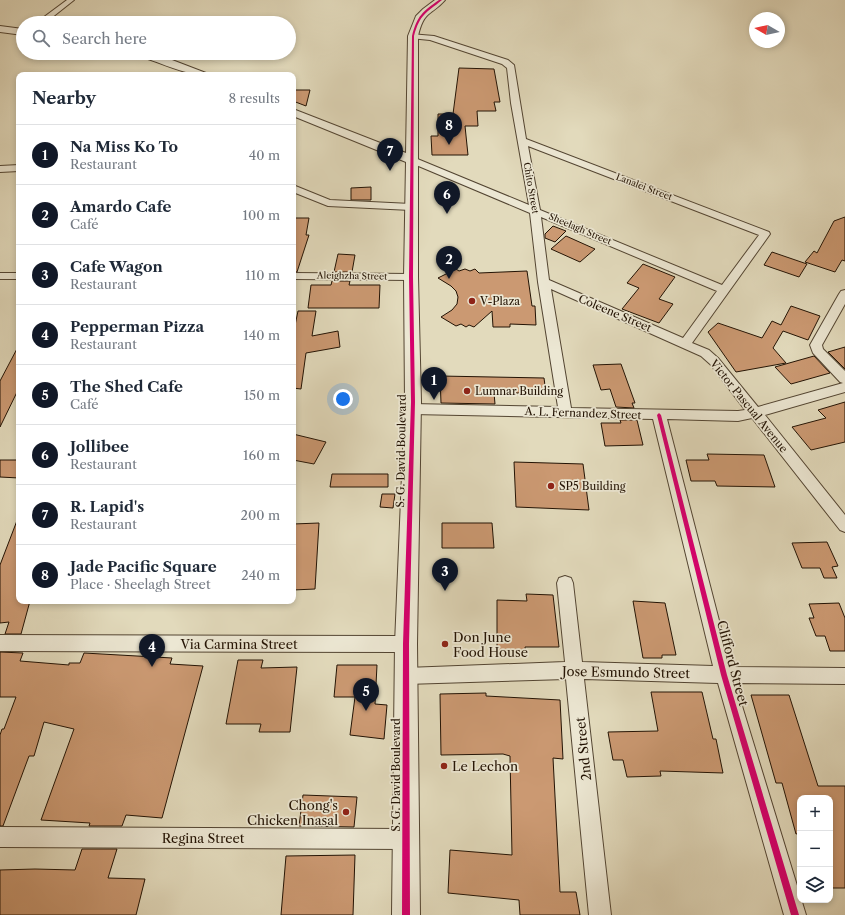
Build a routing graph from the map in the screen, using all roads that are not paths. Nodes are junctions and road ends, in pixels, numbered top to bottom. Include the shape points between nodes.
1 (71, 0) edge
2 (442, 0) edge
3 (49, 16) edge
4 (0, 29) edge
5 (16, 31) edge
6 (413, 36) junction
7 (163, 60) edge
8 (194, 72) edge
9 (296, 115) edge
10 (522, 141) junction
11 (412, 160) junction
12 (16, 168) edge
13 (0, 169) edge
14 (296, 189) edge
15 (412, 207) junction
16 (535, 211) junction
17 (16, 273) edge
18 (0, 276) edge
19 (296, 276) edge
20 (411, 277) junction
21 (544, 282) junction
22 (724, 290) junction
23 (845, 294) edge
24 (686, 344) junction
25 (845, 379) edge
26 (845, 387) edge
27 (412, 409) junction
28 (565, 412) junction
29 (756, 413) junction
30 (659, 415) junction
31 (845, 526) edge
32 (565, 583) dead end
33 (0, 643) edge
34 (406, 644) junction
35 (574, 670) junction
36 (724, 675) junction
37 (406, 676) junction
38 (845, 676) edge
39 (0, 837) edge
40 (406, 839) junction
41 (406, 915) edge
42 (600, 915) edge
43 (795, 915) edge

1 - 3 street
2 - 6 street, S. G. David Boulevard via 420,17 415,24
4 - 5 street
6 - 10 street, Chito Street via 431,38 505,62 511,67
6 - 11 street, S. G. David Boulevard
7 - 8 street
9 - 11 street
10 - 16 street, Chito Street
10 - 22 street, Lanalei Street via 766,234
11 - 15 street, S. G. David Boulevard
11 - 16 street, Sheelagh Street
12 - 13 street
14 - 15 street via 328,203
15 - 20 street, S. G. David Boulevard
16 - 21 street, Chito Street
16 - 22 street, Sheelagh Street
17 - 18 street
19 - 20 street, Aleighzha Street
20 - 27 street, S. G. David Boulevard
21 - 24 street, Coleene Street
21 - 28 street, Chito Street
22 - 24 street
23 - 25 street via 816,345 817,350
24 - 29 street, Victor Pascual Avenue via 705,353 714,361
26 - 29 street, A. L. Fernandez Street
27 - 28 street, A. L. Fernandez Street
27 - 34 street, S. G. David Boulevard
28 - 30 street, A. L. Fernandez Street
29 - 30 street, A. L. Fernandez Street via 738,416
29 - 31 street, Victor Pascual Avenue
30 - 36 street, Clifford Street
32 - 35 street, 2nd Street
33 - 34 street, Via Carmina Street
34 - 37 street, S. G. David Boulevard
35 - 36 street, Jose Esmundo Street
35 - 37 street, Jose Esmundo Street
35 - 42 street, 2nd Street
36 - 38 street, Jose Esmundo Street
36 - 43 street, Clifford Street
37 - 40 street, S. G. David Boulevard
39 - 40 street, Regina Street
40 - 41 street, S. G. David Boulevard

